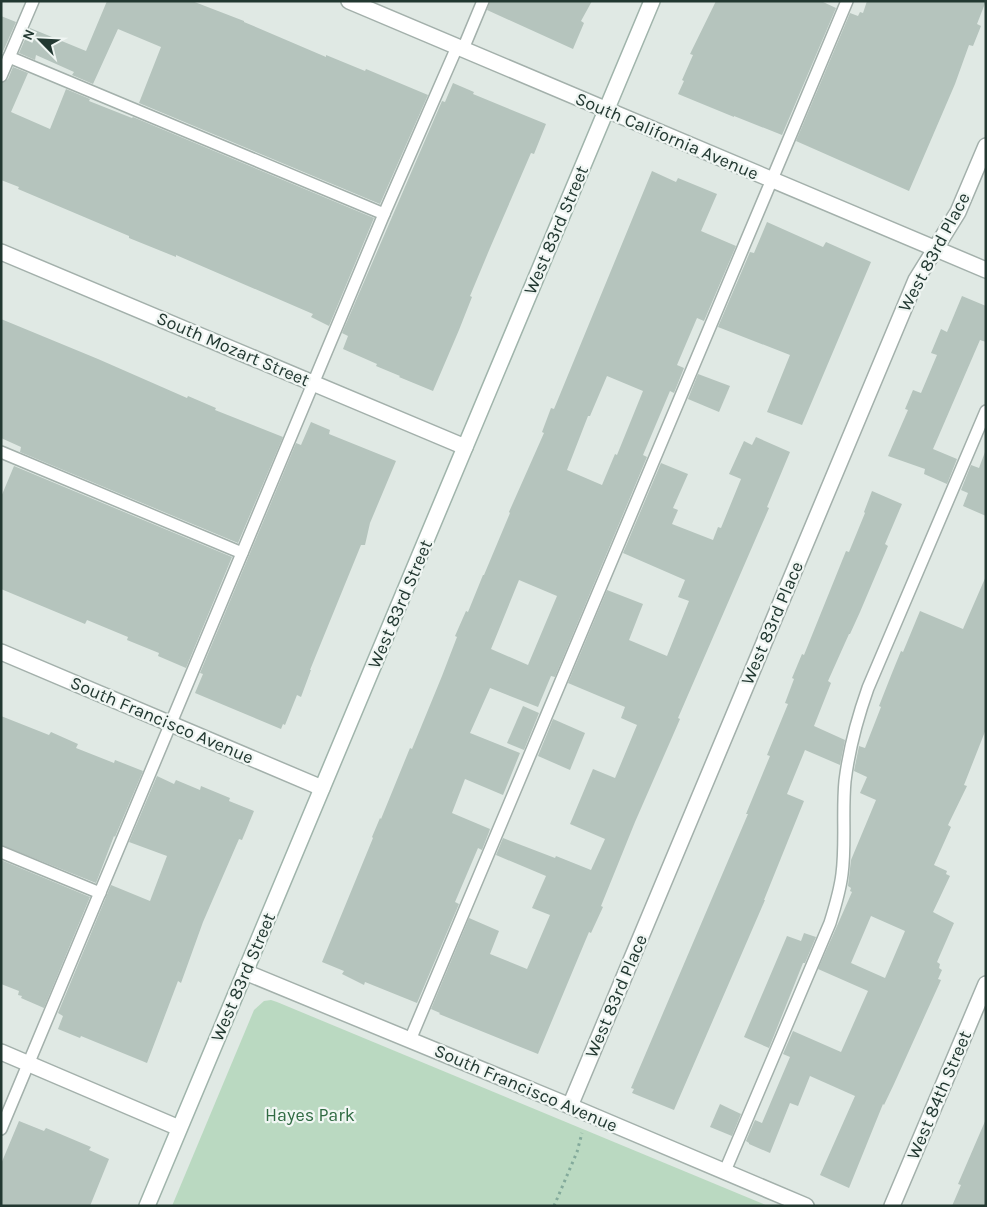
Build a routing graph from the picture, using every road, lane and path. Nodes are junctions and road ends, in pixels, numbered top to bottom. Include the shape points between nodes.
1 (33, 1) edge
2 (349, 1) edge
3 (483, 1) edge
4 (652, 1) edge
5 (847, 1) edge
6 (460, 48) junction
7 (9, 57) junction
8 (1, 76) edge
9 (607, 110) junction
10 (986, 146) edge
11 (771, 180) junction
12 (384, 214) junction
13 (935, 249) junction
14 (1, 252) edge
15 (986, 270) edge
16 (314, 383) junction
17 (986, 411) edge
18 (465, 447) junction
19 (1, 452) edge
20 (242, 553) junction
21 (1, 652) edge
22 (170, 724) junction
23 (322, 788) junction
24 (1, 852) edge
25 (100, 893) junction
26 (245, 972) junction
27 (986, 984) edge
28 (410, 1040) junction
29 (1, 1052) edge
30 (28, 1064) junction
31 (570, 1106) junction
32 (180, 1128) junction
33 (1, 1129) edge
34 (582, 1133) dead end
35 (725, 1171) junction
36 (147, 1206) edge
37 (554, 1206) edge
38 (806, 1206) edge
39 (892, 1206) edge

1 - 7 lane
2 - 6 street, South California Avenue
3 - 6 lane
4 - 9 street, West 83rd Street
5 - 11 lane
6 - 9 street, South California Avenue
6 - 12 lane
7 - 8 lane
7 - 12 lane
9 - 11 street, South California Avenue
9 - 18 street, West 83rd Street
10 - 13 street, West 83rd Place via 958,212
11 - 13 street, South California Avenue
11 - 28 lane
12 - 16 lane
13 - 15 street, South California Avenue
13 - 31 street, West 83rd Place via 916,280
14 - 16 street, South Mozart Street
16 - 18 street, South Mozart Street
16 - 20 lane
17 - 35 lane via 855,722 845,784 838,898
18 - 23 street, West 83rd Street
19 - 20 lane
20 - 22 lane
21 - 22 street, South Francisco Avenue
22 - 23 street, South Francisco Avenue
22 - 25 lane
23 - 26 street, West 83rd Street
24 - 25 lane
25 - 30 lane
26 - 28 street, South Francisco Avenue
26 - 32 street, West 83rd Street
27 - 39 street, West 84th Street
28 - 31 street, South Francisco Avenue
29 - 30 street
30 - 32 street
30 - 33 lane
31 - 35 street, South Francisco Avenue
32 - 36 street, West 83rd Street
34 - 37 path
35 - 38 street, South Francisco Avenue

